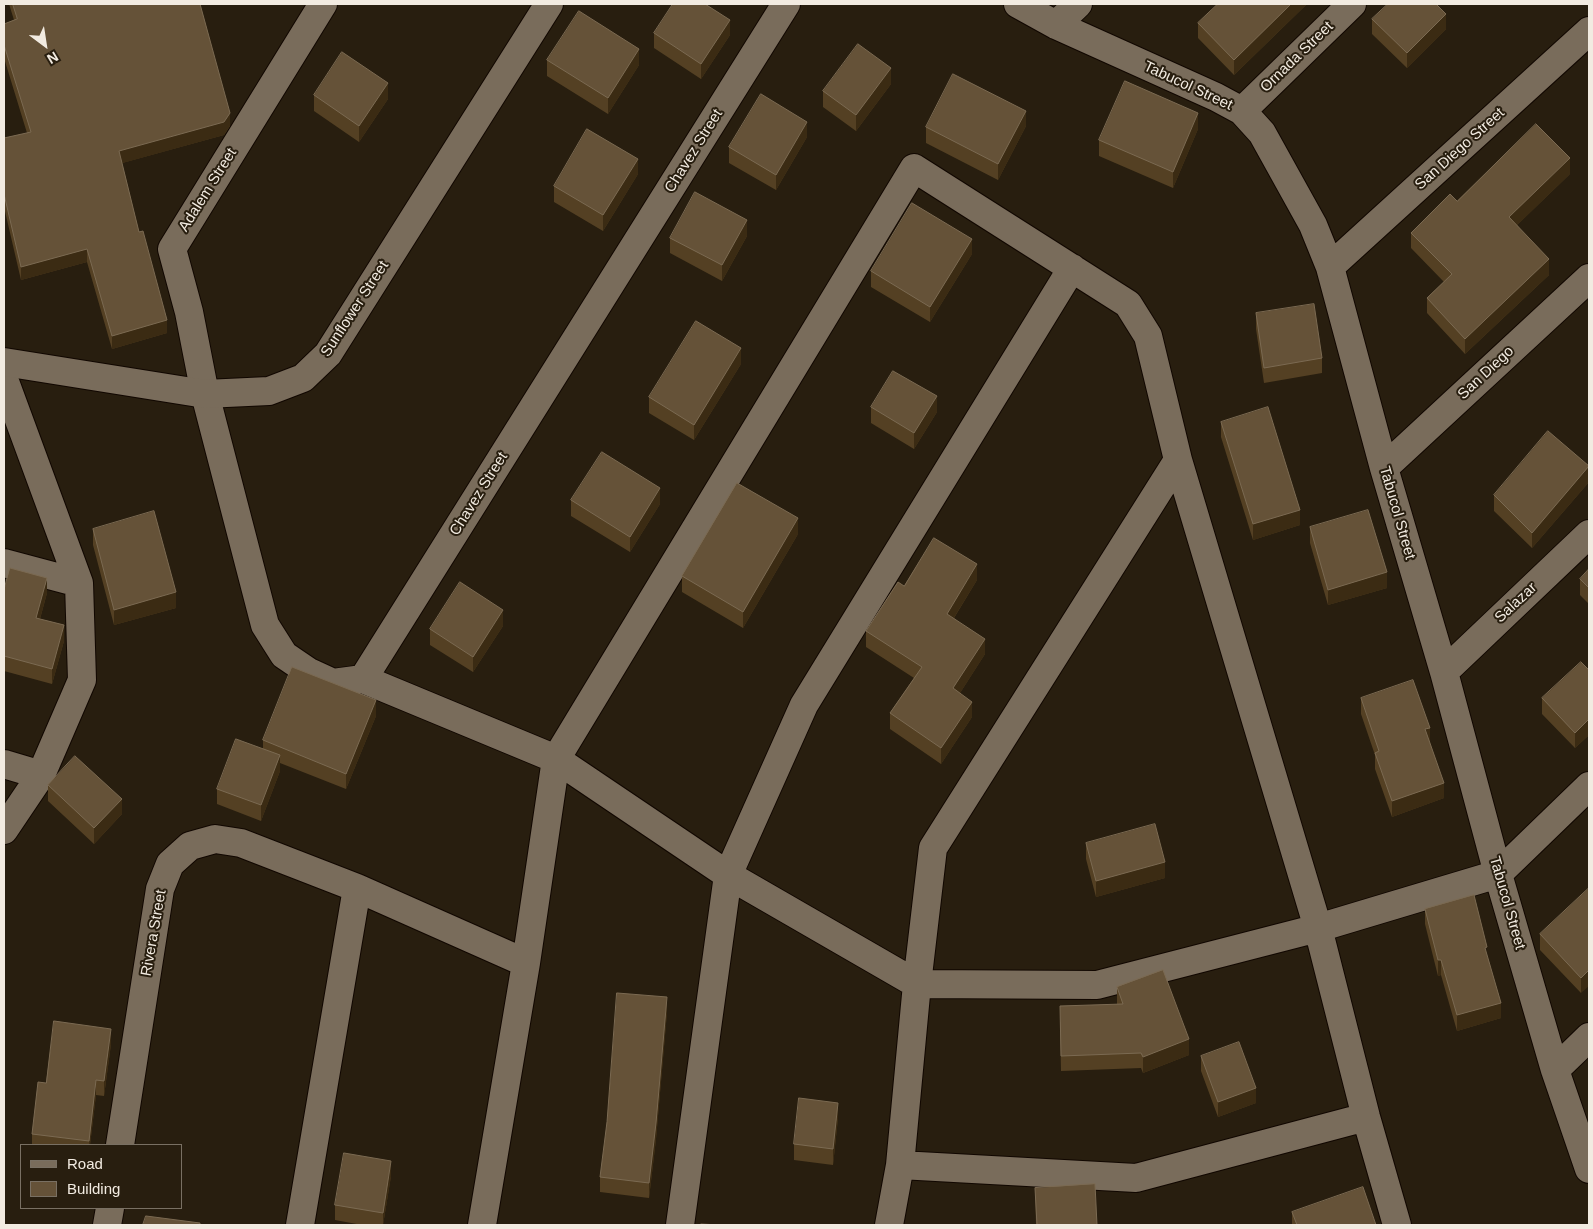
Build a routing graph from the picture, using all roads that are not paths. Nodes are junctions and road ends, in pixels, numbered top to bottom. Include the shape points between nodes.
1 (323, 4) edge
2 (549, 4) edge
3 (786, 4) edge
4 (1018, 4) edge
5 (1078, 4) edge
6 (1352, 4) edge
7 (1056, 25) junction
8 (1589, 31) edge
9 (1242, 111) junction
10 (1330, 267) junction
11 (1072, 268) junction
12 (1589, 278) edge
13 (4, 362) edge
14 (4, 379) edge
15 (205, 394) junction
16 (1178, 460) junction
17 (1384, 468) junction
18 (1589, 534) edge
19 (4, 563) edge
20 (79, 583) junction
21 (1444, 672) junction
22 (363, 679) junction
23 (556, 760) junction
24 (4, 764) edge
25 (41, 774) junction
26 (1589, 786) edge
27 (4, 830) edge
28 (728, 874) junction
29 (1498, 874) junction
30 (357, 888) junction
31 (1318, 928) junction
32 (526, 963) junction
33 (917, 984) junction
34 (1589, 1037) edge
35 (1555, 1070) junction
36 (1366, 1118) junction
37 (120, 1144) edge
38 (900, 1165) junction
39 (1589, 1169) edge
40 (110, 1209) edge
41 (107, 1225) edge
42 (300, 1225) edge
43 (482, 1225) edge
44 (680, 1225) edge
45 (889, 1225) edge
46 (1397, 1225) edge

1 - 15 street, Adalem Street via 172,249 189,312
2 - 15 street, Sunflower Street via 328,354 303,378 269,391
3 - 22 street, Chavez Street
4 - 7 street, Tabucol Street
5 - 7 street
6 - 9 street, Ornada Street
7 - 9 street, Tabucol Street
8 - 10 street, San Diego Street
9 - 10 street, Tabucol Street via 1262,133 1313,225
10 - 17 street, Tabucol Street
11 - 16 street via 1128,304 1148,336
11 - 23 street via 914,168
11 - 28 street via 804,705
12 - 17 street, San Diego
13 - 15 street, Sunflower Street
14 - 20 street
15 - 22 street via 265,625 284,655 309,672 333,683
16 - 31 street
16 - 33 street via 933,848
17 - 21 street, Tabucol Street
18 - 21 street, Salazar
19 - 20 street
20 - 25 street via 82,680
21 - 29 street, Tabucol Street
22 - 23 street
23 - 28 street
23 - 32 street
24 - 25 street
25 - 27 street
26 - 29 street
28 - 33 street
28 - 44 street
29 - 31 street
29 - 35 street, Tabucol Street
30 - 32 street, Rivera Street
30 - 37 street, Rivera Street via 242,843 215,839 190,846 170,864 160,889
30 - 42 street
31 - 33 street via 1097,985
31 - 36 street
32 - 43 street
33 - 38 street
34 - 35 street
35 - 39 street, Tabucol Street
36 - 38 street via 1136,1178
36 - 46 street
38 - 45 street
40 - 41 street

